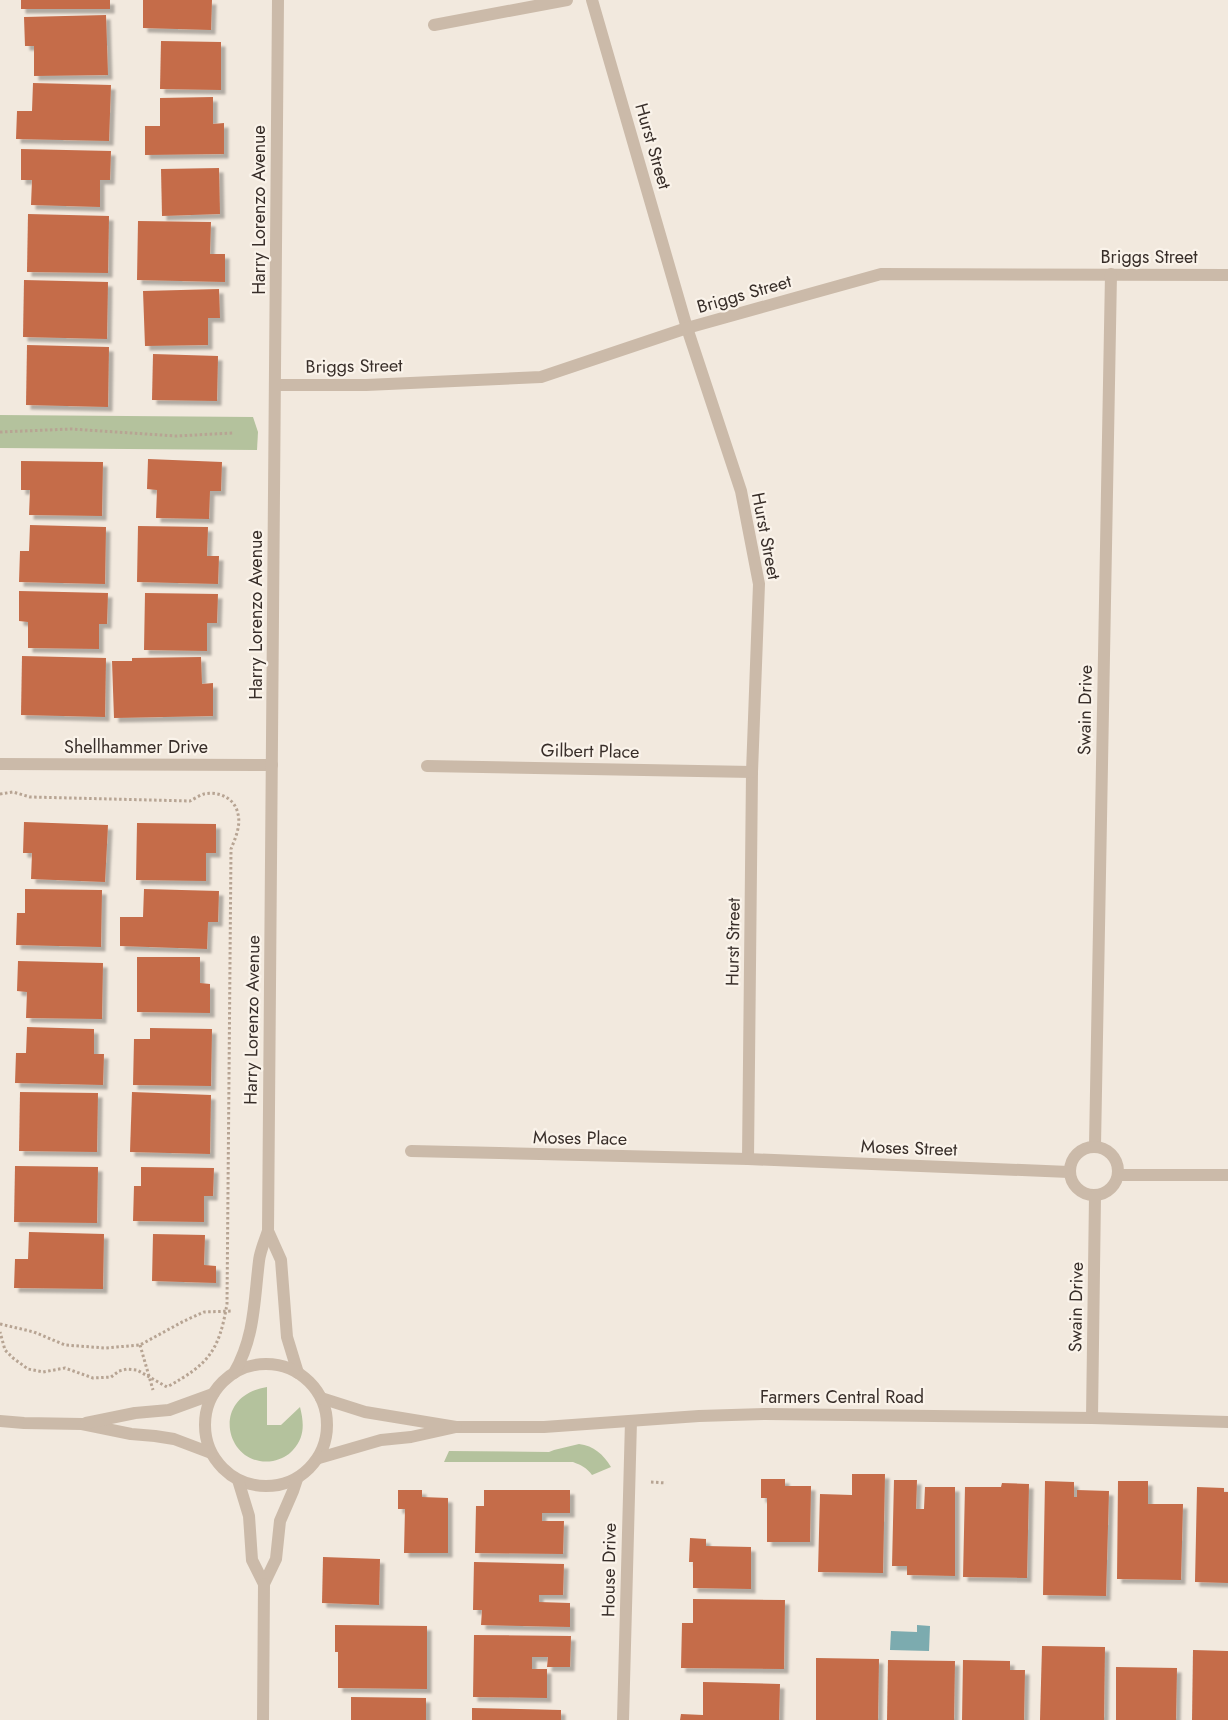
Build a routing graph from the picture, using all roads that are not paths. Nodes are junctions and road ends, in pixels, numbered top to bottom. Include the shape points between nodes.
1 (278, 0) edge
2 (567, 0) edge
3 (592, 0) edge
4 (434, 25) dead end
5 (1111, 274) junction
6 (1228, 275) edge
7 (687, 328) junction
8 (275, 385) junction
9 (0, 764) edge
10 (272, 765) junction
11 (427, 766) dead end
12 (752, 772) junction
13 (1095, 1146) junction
14 (411, 1151) dead end
15 (748, 1159) junction
16 (1069, 1172) junction
17 (1119, 1175) junction
18 (1228, 1176) edge
19 (1095, 1196) junction
20 (268, 1231) junction
21 (234, 1373) junction
22 (298, 1373) junction
23 (213, 1394) junction
24 (321, 1398) junction
25 (1092, 1418) junction
26 (0, 1421) edge
27 (631, 1421) junction
28 (1228, 1422) edge
29 (82, 1424) junction
30 (456, 1427) junction
31 (211, 1453) junction
32 (319, 1458) junction
33 (297, 1479) junction
34 (238, 1480) junction
35 (264, 1584) junction
36 (263, 1720) edge
37 (624, 1720) edge

1 - 8 street, Harry Lorenzo Avenue
2 - 4 street
3 - 7 street, Hurst Street
5 - 6 street, Briggs Street
5 - 7 street, Briggs Street via 881,274
5 - 13 street, Swain Drive
7 - 8 street, Briggs Street via 541,378
7 - 12 street, Hurst Street via 741,491 759,584
8 - 10 street, Harry Lorenzo Avenue
9 - 10 street, Shellhammer Drive
10 - 20 street, Harry Lorenzo Avenue
11 - 12 street, Gilbert Place
12 - 15 street, Hurst Street
13 - 16 street via 1080,1151
13 - 17 street via 1116,1158
14 - 15 street, Moses Place
15 - 16 street, Moses Street
16 - 19 street via 1081,1192
17 - 18 street
17 - 19 street via 1111,1189
19 - 25 street, Swain Drive
20 - 21 street, Harry Lorenzo Avenue via 259,1259 251,1329 243,1357
20 - 22 street, Harry Lorenzo Avenue via 281,1260 286,1337
21 - 22 street via 264,1364 282,1366
21 - 23 street
22 - 24 street
23 - 29 street via 169,1410
23 - 31 street via 204,1424
24 - 30 street, Farmers Central Road via 364,1412
24 - 32 street via 327,1417 327,1436
25 - 27 street, Farmers Central Road via 766,1414
25 - 28 street, Farmers Central Road
26 - 29 street
27 - 30 street, Farmers Central Road via 544,1427
27 - 37 street, House Drive
29 - 31 street via 174,1439
30 - 32 street, Farmers Central Road via 381,1440
31 - 34 street
32 - 33 street
33 - 34 street via 263,1487
33 - 35 street via 280,1521 276,1559
34 - 35 street via 249,1516 252,1560
35 - 36 street

